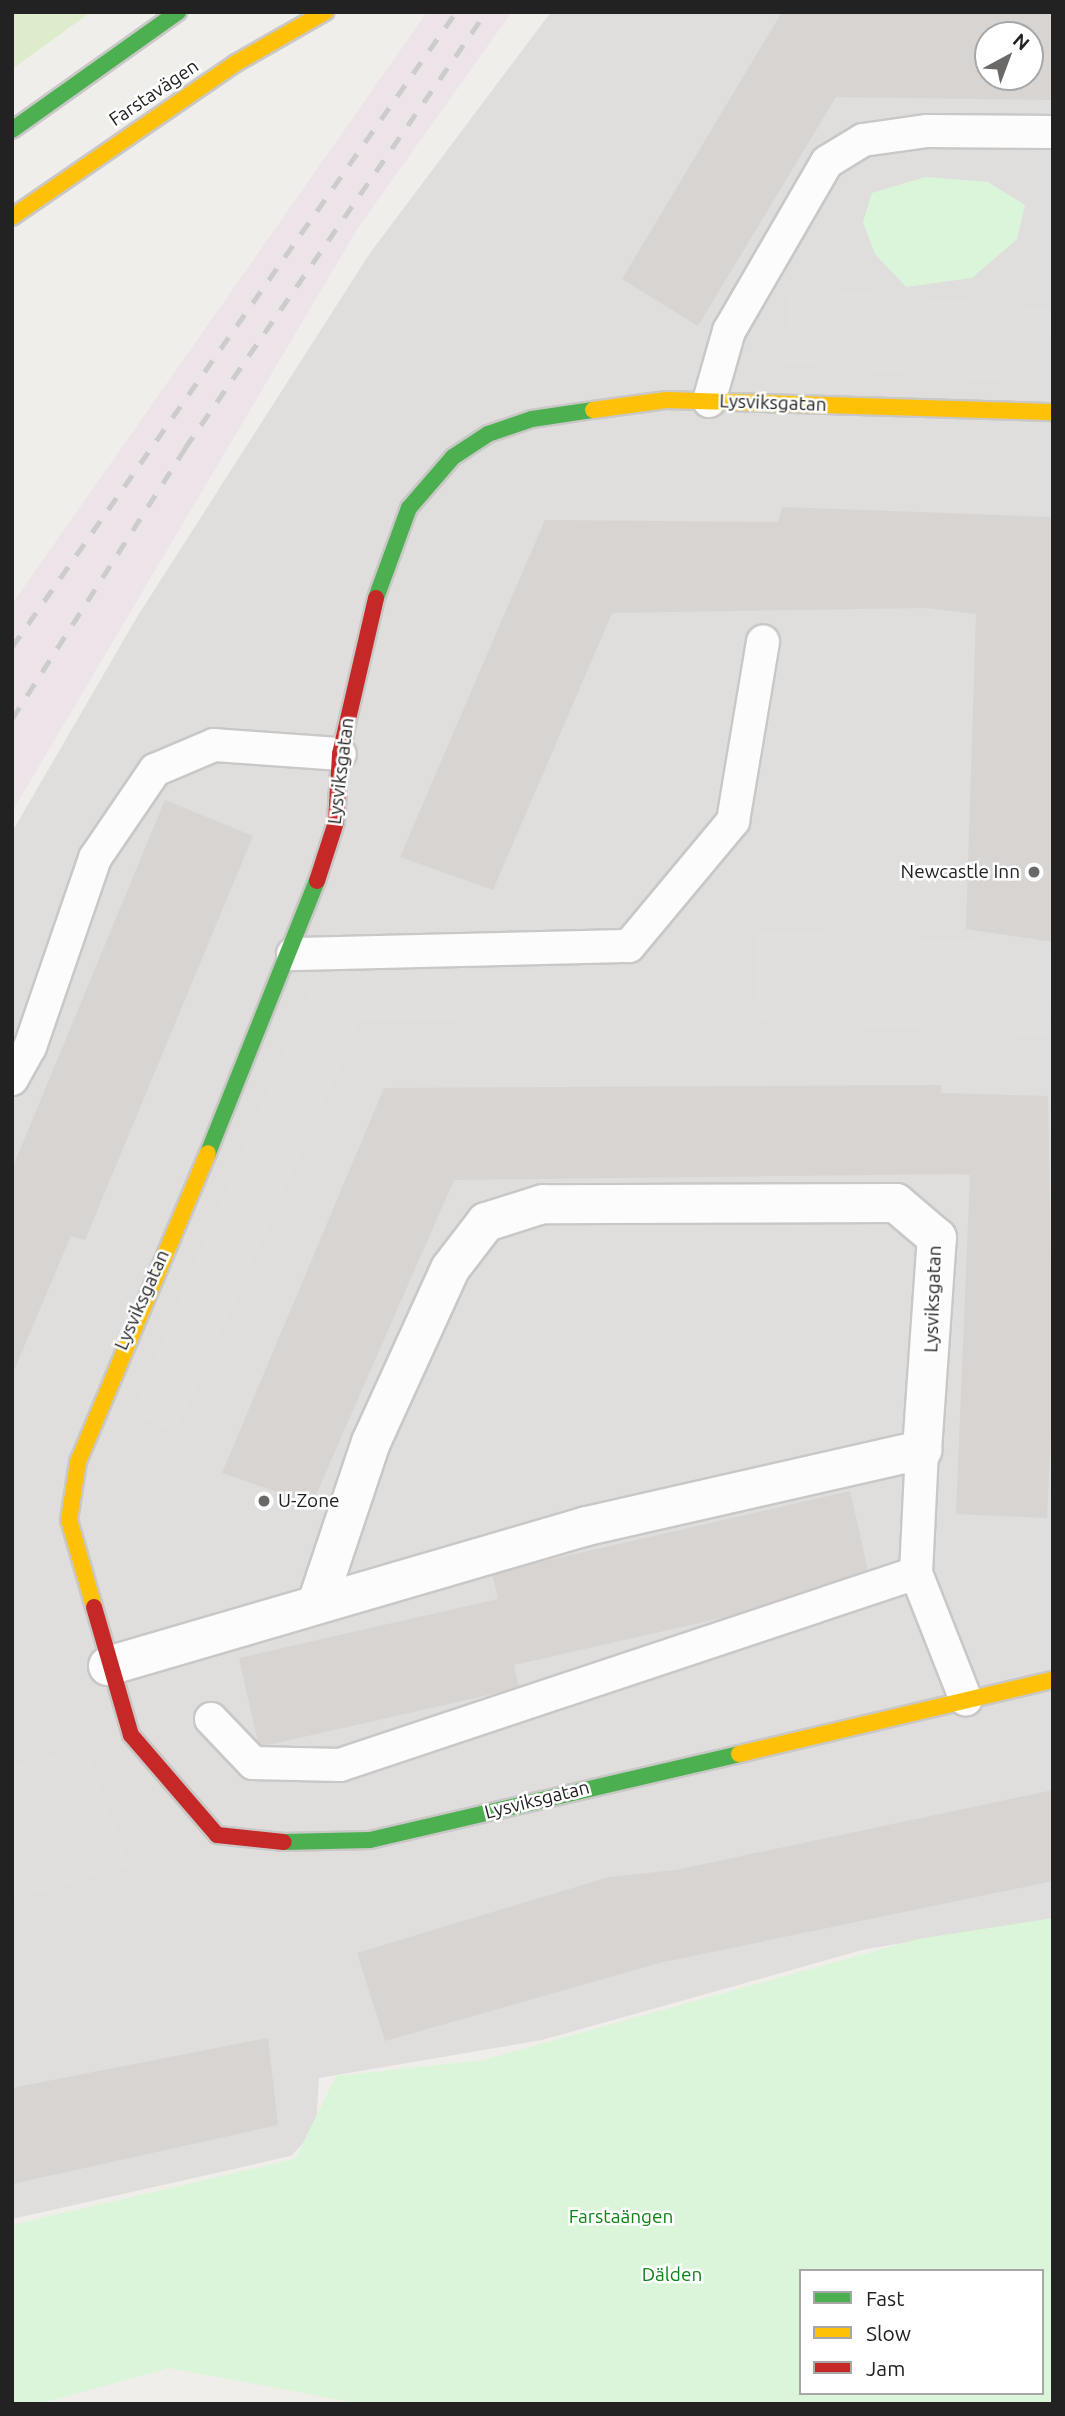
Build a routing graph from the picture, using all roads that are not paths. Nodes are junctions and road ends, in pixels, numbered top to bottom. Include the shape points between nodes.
1 (178, 12) edge
2 (326, 12) edge
3 (12, 131) edge
4 (1053, 132) edge
5 (12, 217) edge
6 (709, 401) junction
7 (1053, 412) edge
8 (763, 641) dead end
9 (340, 754) junction
10 (293, 954) junction
11 (12, 1079) edge
12 (922, 1450) junction
13 (916, 1573) junction
14 (318, 1600) junction
15 (108, 1666) junction
16 (1053, 1680) edge
17 (966, 1700) junction
18 (211, 1718) dead end

1 - 3 street
2 - 5 street, Farstavägen via 236,63
4 - 6 lane via 927,131 863,140 827,162 729,331
6 - 7 street, Lysviksgatan
6 - 9 street, Lysviksgatan via 666,400 532,419 488,434 453,457 409,508 382,576
8 - 10 lane via 733,821 629,946
9 - 10 street, Lysviksgatan via 336,822
9 - 11 lane via 214,745 155,770 95,858 30,1047
10 - 15 street, Lysviksgatan via 117,1357 78,1462 69,1520
12 - 13 lane
12 - 14 street via 587,1526
12 - 14 street, Lysviksgatan via 937,1238 896,1203 543,1204 486,1222 450,1269 371,1442
13 - 17 lane
13 - 18 lane via 340,1765 253,1763
14 - 15 street
15 - 17 street, Lysviksgatan via 131,1735 187,1805 217,1835 253,1843 370,1840
16 - 17 street, Lysviksgatan

